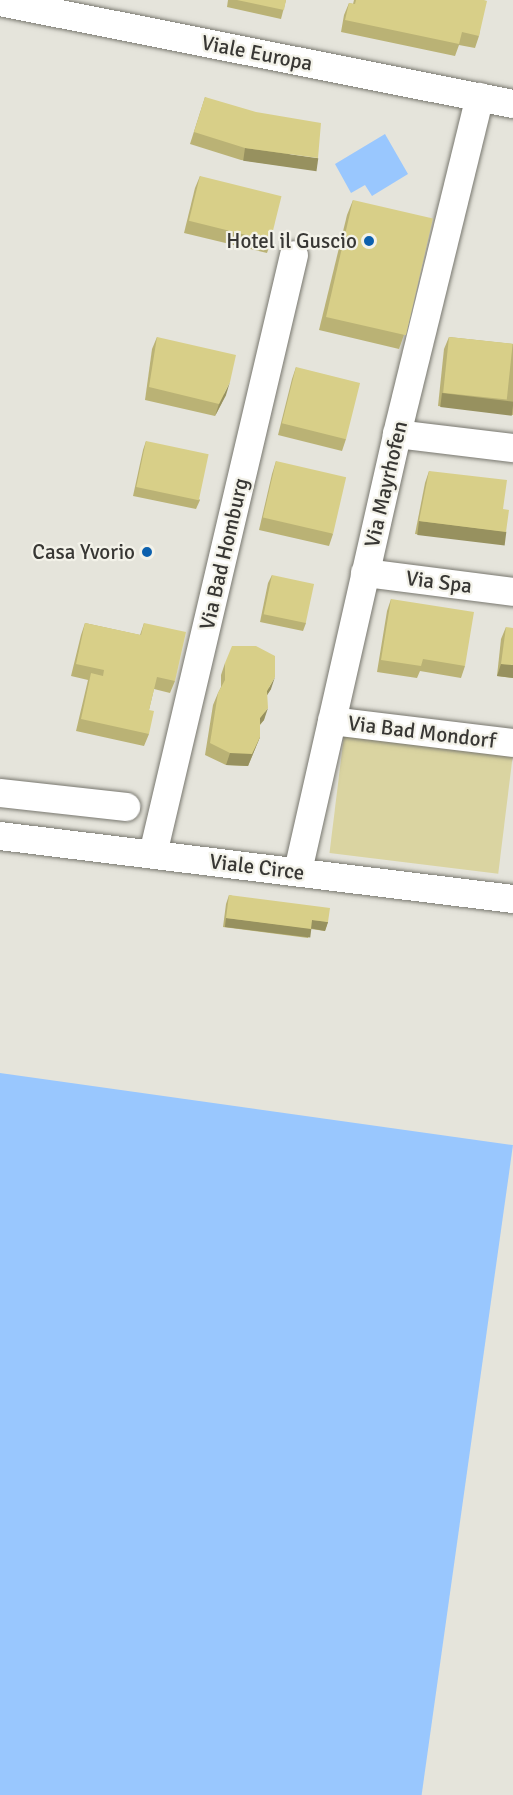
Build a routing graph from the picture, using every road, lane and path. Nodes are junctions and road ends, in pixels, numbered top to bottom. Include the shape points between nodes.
1 (0, 2) edge
2 (480, 97) junction
3 (513, 104) edge
4 (294, 255) dead end
5 (397, 434) junction
6 (513, 447) edge
7 (365, 573) junction
8 (513, 592) edge
9 (332, 721) junction
10 (513, 742) edge
11 (0, 793) edge
12 (55, 799) junction
13 (126, 807) dead end
14 (0, 836) edge
15 (52, 842) junction
16 (153, 854) junction
17 (298, 872) junction
18 (513, 899) edge

1 - 2 street, Viale Europa
2 - 3 street, Viale Europa
2 - 5 street, Via Mayrhofen
4 - 16 street, Via Bad Homburg
5 - 6 street
5 - 7 street, Via Mayrhofen
7 - 8 street, Via Spa
7 - 9 street, Via Mayrhofen
9 - 10 street, Via Bad Mondorf
9 - 17 street, Via Mayrhofen
11 - 12 street
12 - 13 street
12 - 15 street
14 - 15 street, Viale Circe
15 - 16 street, Viale Circe
16 - 17 street, Viale Circe
17 - 18 street, Viale Circe

